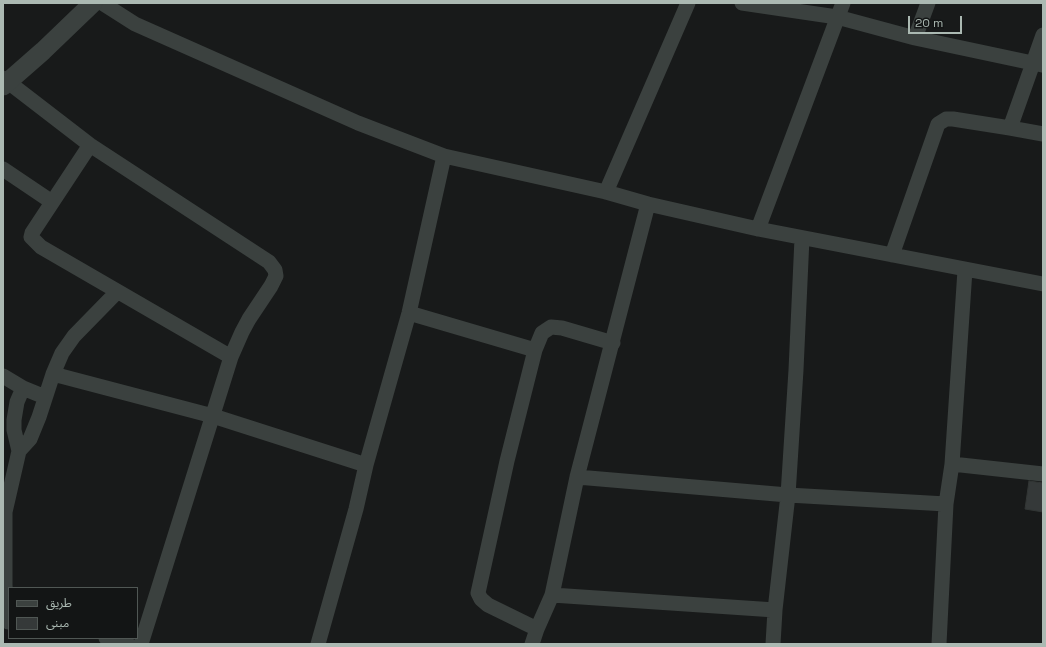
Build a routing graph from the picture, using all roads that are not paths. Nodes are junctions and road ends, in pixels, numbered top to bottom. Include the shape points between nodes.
1 (93, 3) edge
2 (102, 3) edge
3 (688, 3) edge
4 (742, 3) edge
5 (843, 3) edge
6 (928, 3) edge
7 (837, 17) junction
8 (1043, 35) edge
9 (915, 38) junction
10 (1038, 65) edge
11 (5, 82) edge
12 (1010, 128) junction
13 (1043, 134) edge
14 (90, 145) junction
15 (444, 156) junction
16 (3, 169) edge
17 (606, 192) junction
18 (52, 202) junction
19 (648, 204) junction
20 (758, 229) junction
21 (802, 238) junction
22 (892, 255) junction
23 (965, 270) junction
24 (1043, 284) edge
25 (117, 292) junction
26 (409, 313) junction
27 (613, 343) junction
28 (535, 350) junction
29 (231, 357) junction
30 (52, 374) junction
31 (3, 376) edge
32 (23, 388) junction
33 (45, 397) junction
34 (212, 416) junction
35 (19, 451) junction
36 (952, 464) junction
37 (366, 465) junction
38 (1043, 474) edge
39 (577, 477) junction
40 (788, 495) junction
41 (946, 504) junction
42 (552, 595) junction
43 (775, 610) junction
44 (7, 622) edge
45 (537, 629) junction
46 (110, 639) edge
47 (128, 644) edge
48 (141, 644) edge
49 (318, 644) edge
50 (532, 644) edge
51 (773, 644) edge
52 (939, 644) edge

1 - 11 street
2 - 15 street via 135,24 358,123
3 - 17 street
4 - 7 street
5 - 7 street
6 - 9 street
7 - 9 street
7 - 20 street
8 - 10 street
9 - 10 street
10 - 12 street
11 - 14 street
12 - 13 street
12 - 22 street via 953,119 946,119 938,124
14 - 18 street
14 - 29 street via 269,262 275,270 276,276 271,286 249,319
15 - 17 street
15 - 26 street
16 - 18 street
17 - 19 street
18 - 25 street via 31,237 41,247
19 - 20 street
19 - 27 street
20 - 21 street
21 - 22 street
21 - 40 street
22 - 23 street
23 - 24 street
23 - 36 street
25 - 29 street
25 - 30 street via 74,336 62,352
26 - 28 street
26 - 37 street
27 - 28 street via 550,327 542,333
27 - 39 street
28 - 45 street via 478,592 488,605
29 - 34 street
30 - 33 street
30 - 34 street
31 - 32 street
32 - 33 street
32 - 35 street via 14,420
33 - 35 street via 30,439
34 - 37 street
34 - 48 street
35 - 44 street via 5,512
36 - 38 street
36 - 41 street
37 - 49 street
39 - 40 street
39 - 42 street
40 - 41 street
40 - 43 street
41 - 52 street
42 - 43 street
42 - 45 street
43 - 51 street
45 - 50 street
46 - 47 street

